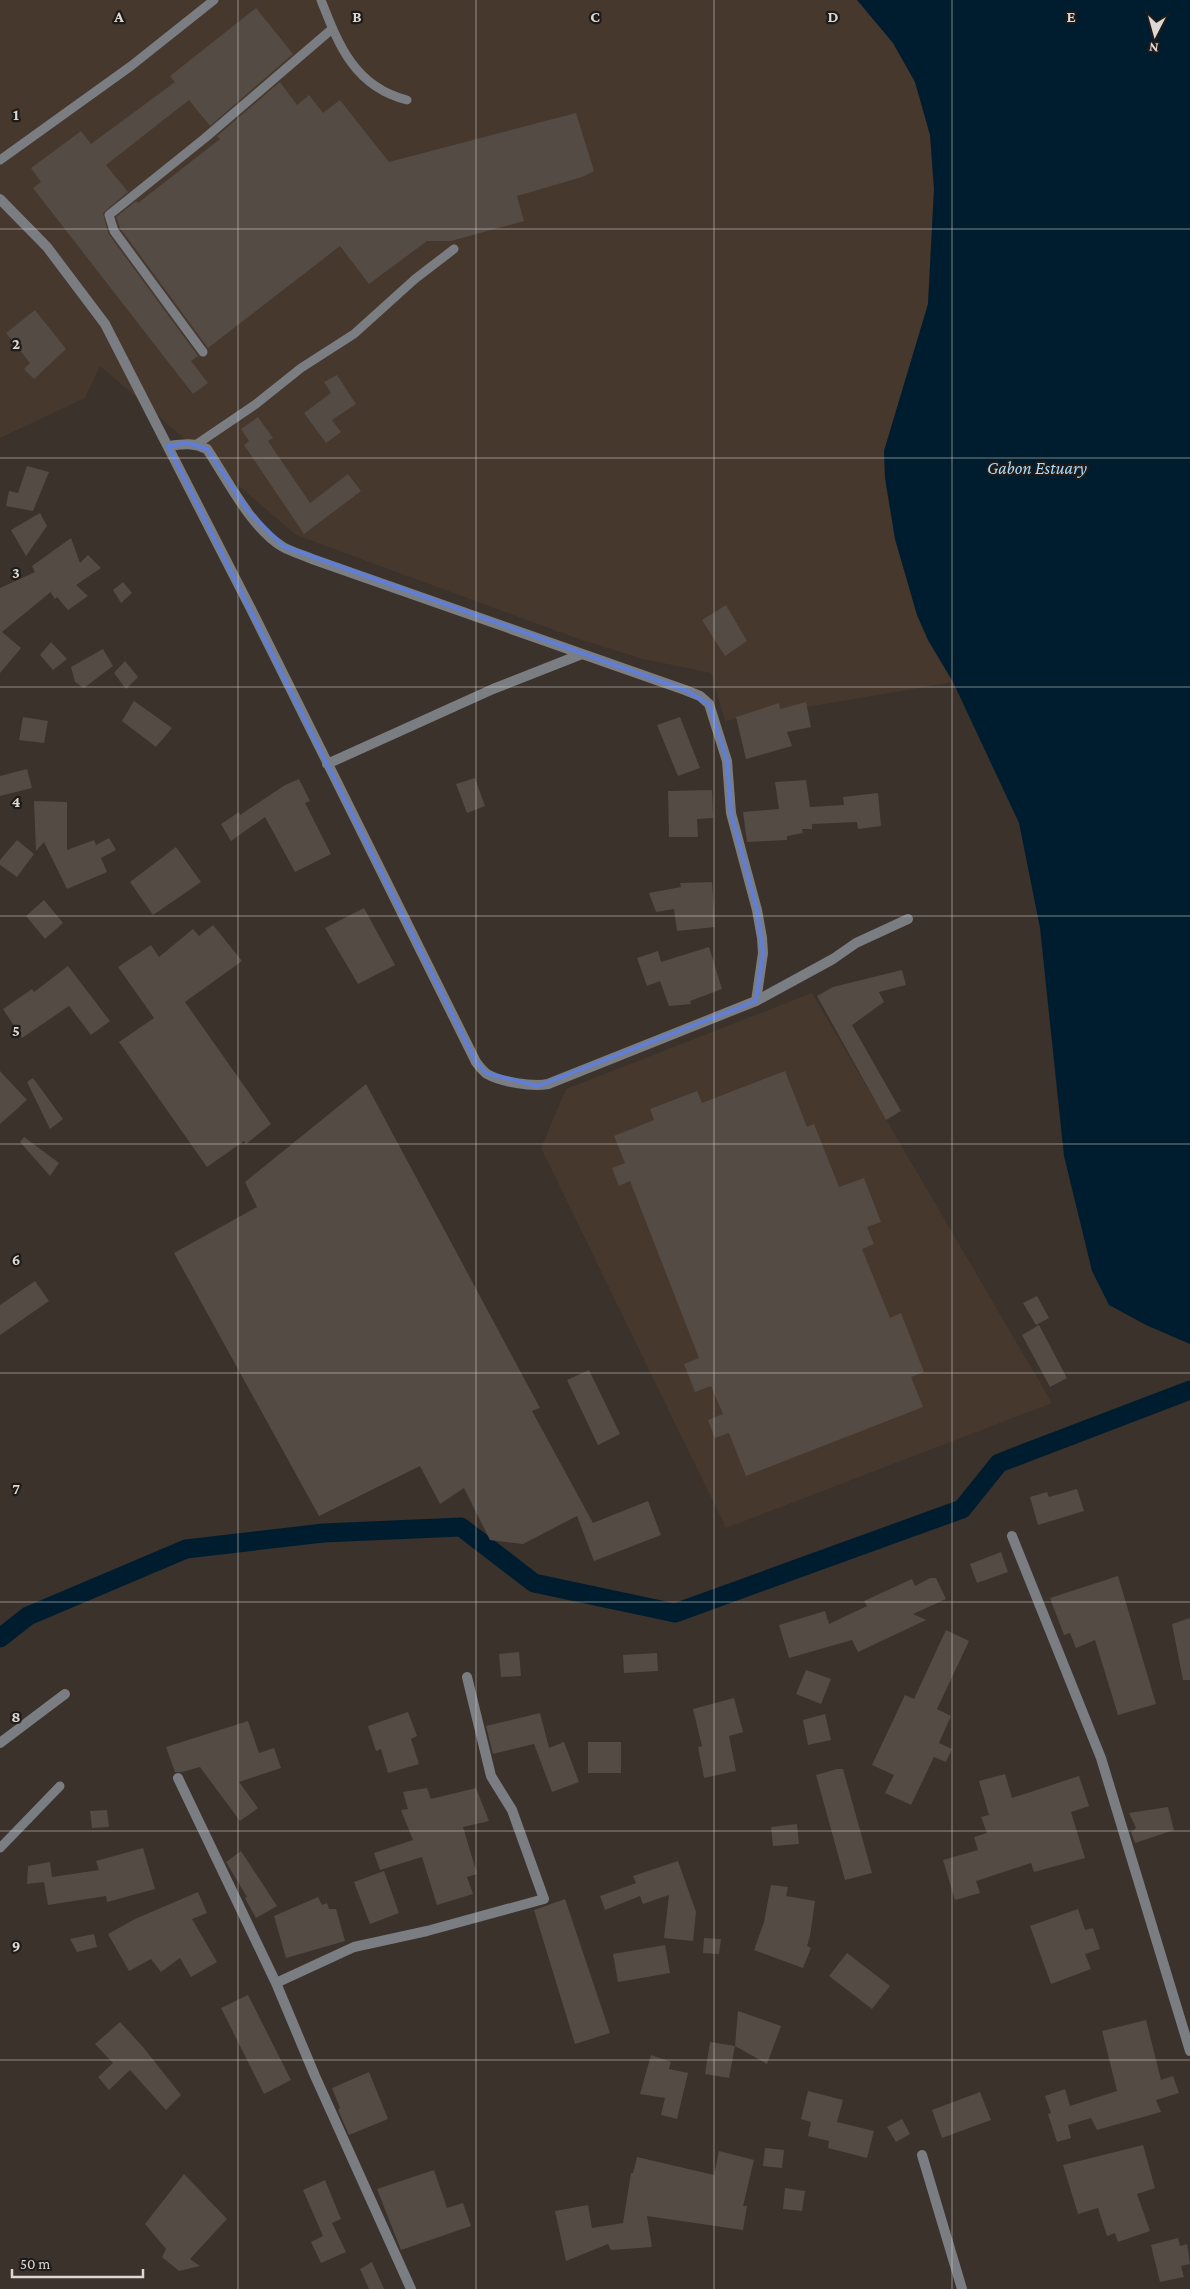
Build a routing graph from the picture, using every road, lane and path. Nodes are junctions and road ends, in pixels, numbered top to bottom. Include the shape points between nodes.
1 (214, 0) edge
2 (321, 0) edge
3 (332, 29) junction
4 (407, 100) dead end
5 (0, 160) edge
6 (0, 199) edge
7 (454, 249) dead end
8 (204, 352) dead end
9 (197, 444) junction
10 (168, 446) junction
11 (582, 654) junction
12 (327, 764) junction
13 (908, 919) dead end
14 (756, 1001) junction
15 (1012, 1536) dead end
16 (467, 1677) dead end
17 (65, 1694) dead end
18 (0, 1743) edge
19 (178, 1778) dead end
20 (60, 1786) dead end
21 (0, 1848) edge
22 (276, 1983) junction
23 (1190, 2051) edge
24 (922, 2155) dead end
25 (411, 2289) edge
26 (962, 2289) edge

1 - 5 lane via 131,66
2 - 3 lane
3 - 4 lane via 358,72 372,86
3 - 8 lane via 109,216 114,232
6 - 10 street via 47,247 105,324
7 - 9 lane via 354,334 301,368 256,404
9 - 10 street
9 - 11 street via 207,449 264,531 283,546
10 - 12 street
11 - 12 street via 493,689
11 - 14 street via 685,690 709,704 727,761 730,813 760,929 763,953
12 - 14 street via 476,1062 486,1074 522,1084 548,1084
13 - 14 street via 856,943 833,960
15 - 23 street via 1101,1758
16 - 22 street via 491,1776 512,1810 544,1899 354,1947
17 - 18 street
19 - 22 street
20 - 21 lane
22 - 25 street
24 - 26 street

